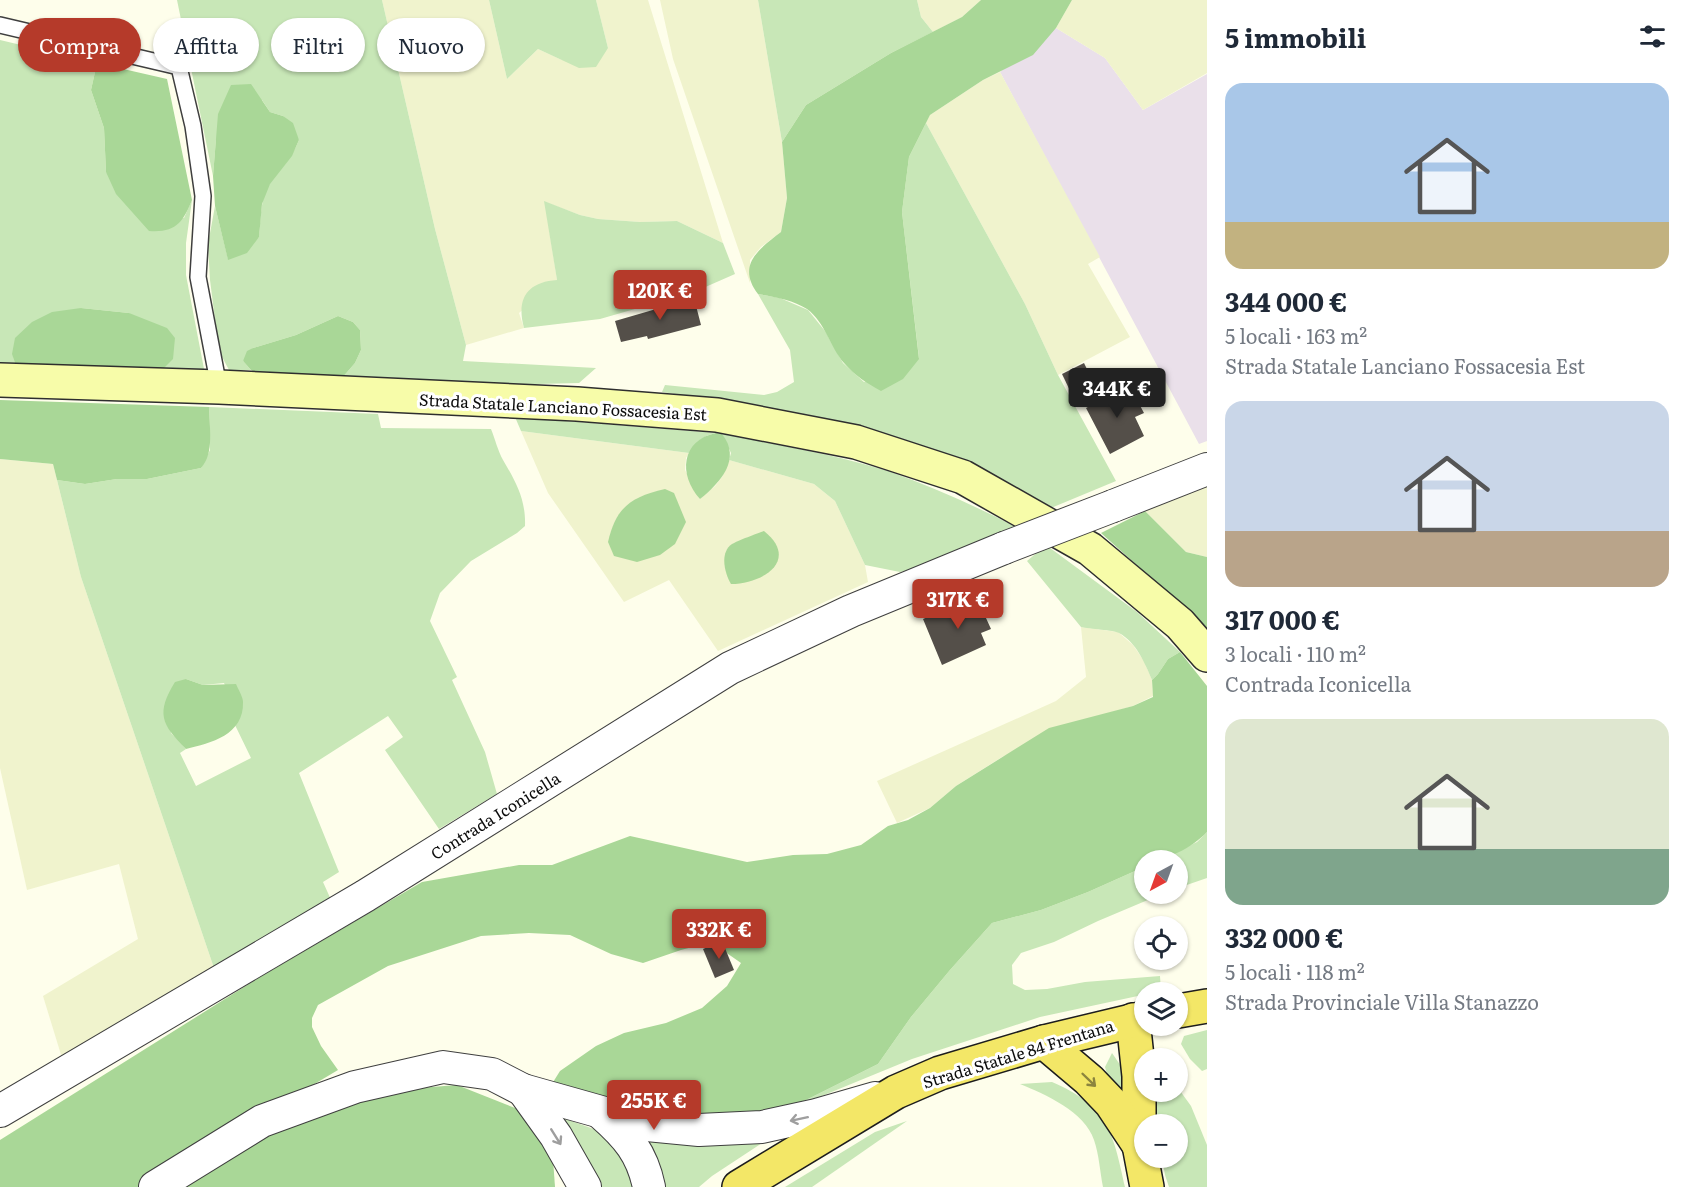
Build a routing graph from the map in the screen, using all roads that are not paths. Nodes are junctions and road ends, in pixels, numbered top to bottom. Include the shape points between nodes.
1 (0, 25) edge
2 (0, 380) edge
3 (219, 387) junction
4 (1207, 469) edge
5 (1207, 655) edge
6 (1207, 1006) edge
7 (1188, 1009) edge
8 (1134, 1020) edge
9 (1138, 1036) edge
10 (1044, 1042) junction
11 (524, 1090) junction
12 (896, 1092) junction
13 (0, 1111) edge
14 (598, 1111) junction
15 (1139, 1114) edge
16 (1134, 1138) edge
17 (1143, 1168) edge
18 (155, 1187) edge
19 (585, 1187) edge
20 (649, 1187) edge
21 (739, 1187) edge
22 (1147, 1187) edge

1 - 3 lane via 179,66 194,126 203,196 198,277
2 - 3 main road, Strada Statale Lanciano Fossacesia Est
3 - 5 main road, Strada Statale Lanciano Fossacesia Est via 717,414 856,442 963,477 1090,549 1180,624
4 - 13 street, Contrada Iconicella, bridge via 850,611 730,668 365,896
6 - 7 main road
8 - 10 main road, Strada Statale 84 Frentana
9 - 15 main road
10 - 12 main road, Strada Statale 84 Frentana via 940,1073
10 -> 16 main road via 1111,1103
11 - 14 street
11 - 18 street via 492,1074 443,1067 355,1087 262,1121
11 -> 19 street
12 -> 14 street via 762,1127 699,1130 647,1125
12 - 21 main road, Strada Statale 84 Frentana
14 - 20 street via 635,1147
17 - 22 main road

